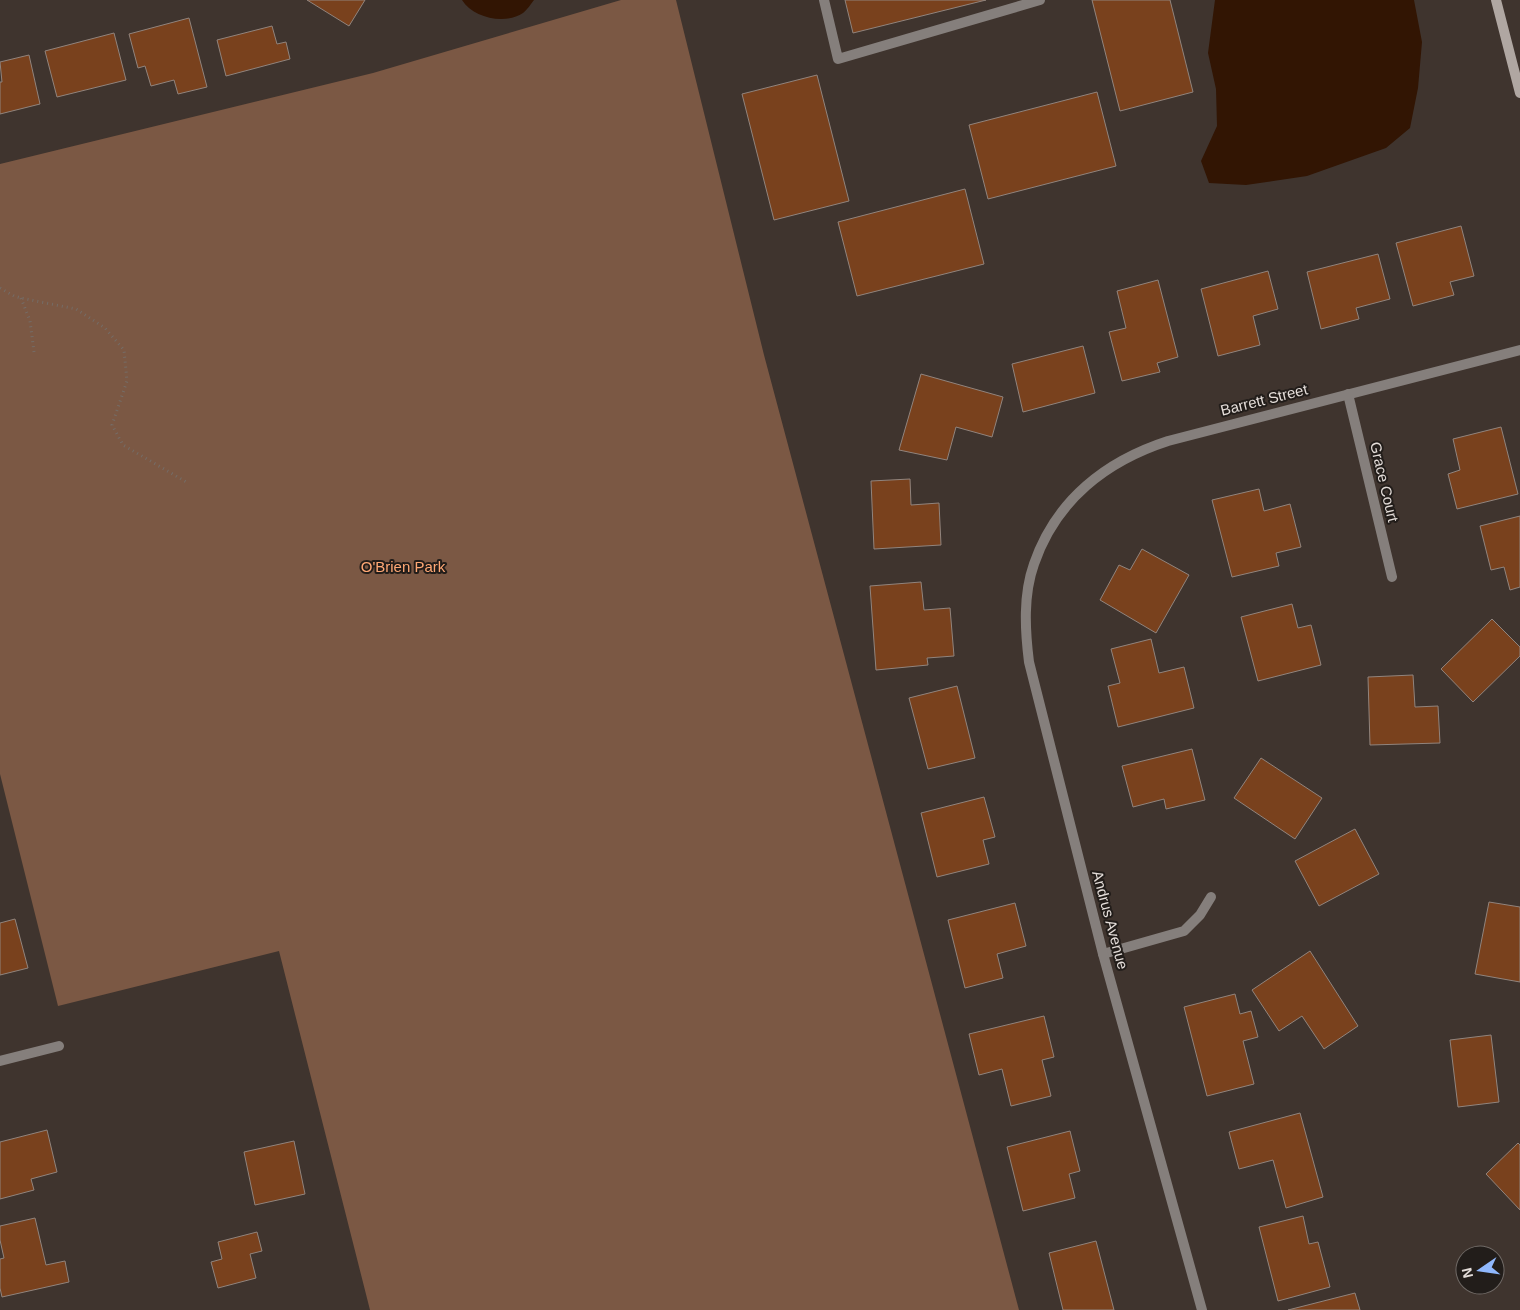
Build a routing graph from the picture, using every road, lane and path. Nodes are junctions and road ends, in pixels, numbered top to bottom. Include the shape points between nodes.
1 (824, 0) edge
2 (1040, 0) edge
3 (1496, 0) edge
4 (1520, 93) edge
5 (0, 288) edge
6 (21, 298) junction
7 (1520, 350) edge
8 (34, 352) dead end
9 (1348, 394) junction
10 (188, 483) dead end
11 (1047, 535) joint
12 (1392, 577) dead end
13 (1211, 897) dead end
14 (1103, 954) junction
15 (59, 1046) dead end
16 (0, 1062) edge
17 (1202, 1310) edge

1 - 2 street via 838,59
3 - 4 street
5 - 6 path
6 - 8 path via 30,321
6 - 10 path via 76,309 104,328 124,350 127,381 112,425 123,445
7 - 9 street, Barrett Street
9 - 11 street, Barrett Street via 1168,441 1124,458 1086,485 1064,508
9 - 12 street, Grace Court
11 - 14 street, Andrus Avenue via 1033,565 1027,599 1025,632 1029,662
13 - 14 street via 1200,915 1184,931
14 - 17 street, Andrus Avenue
15 - 16 street

